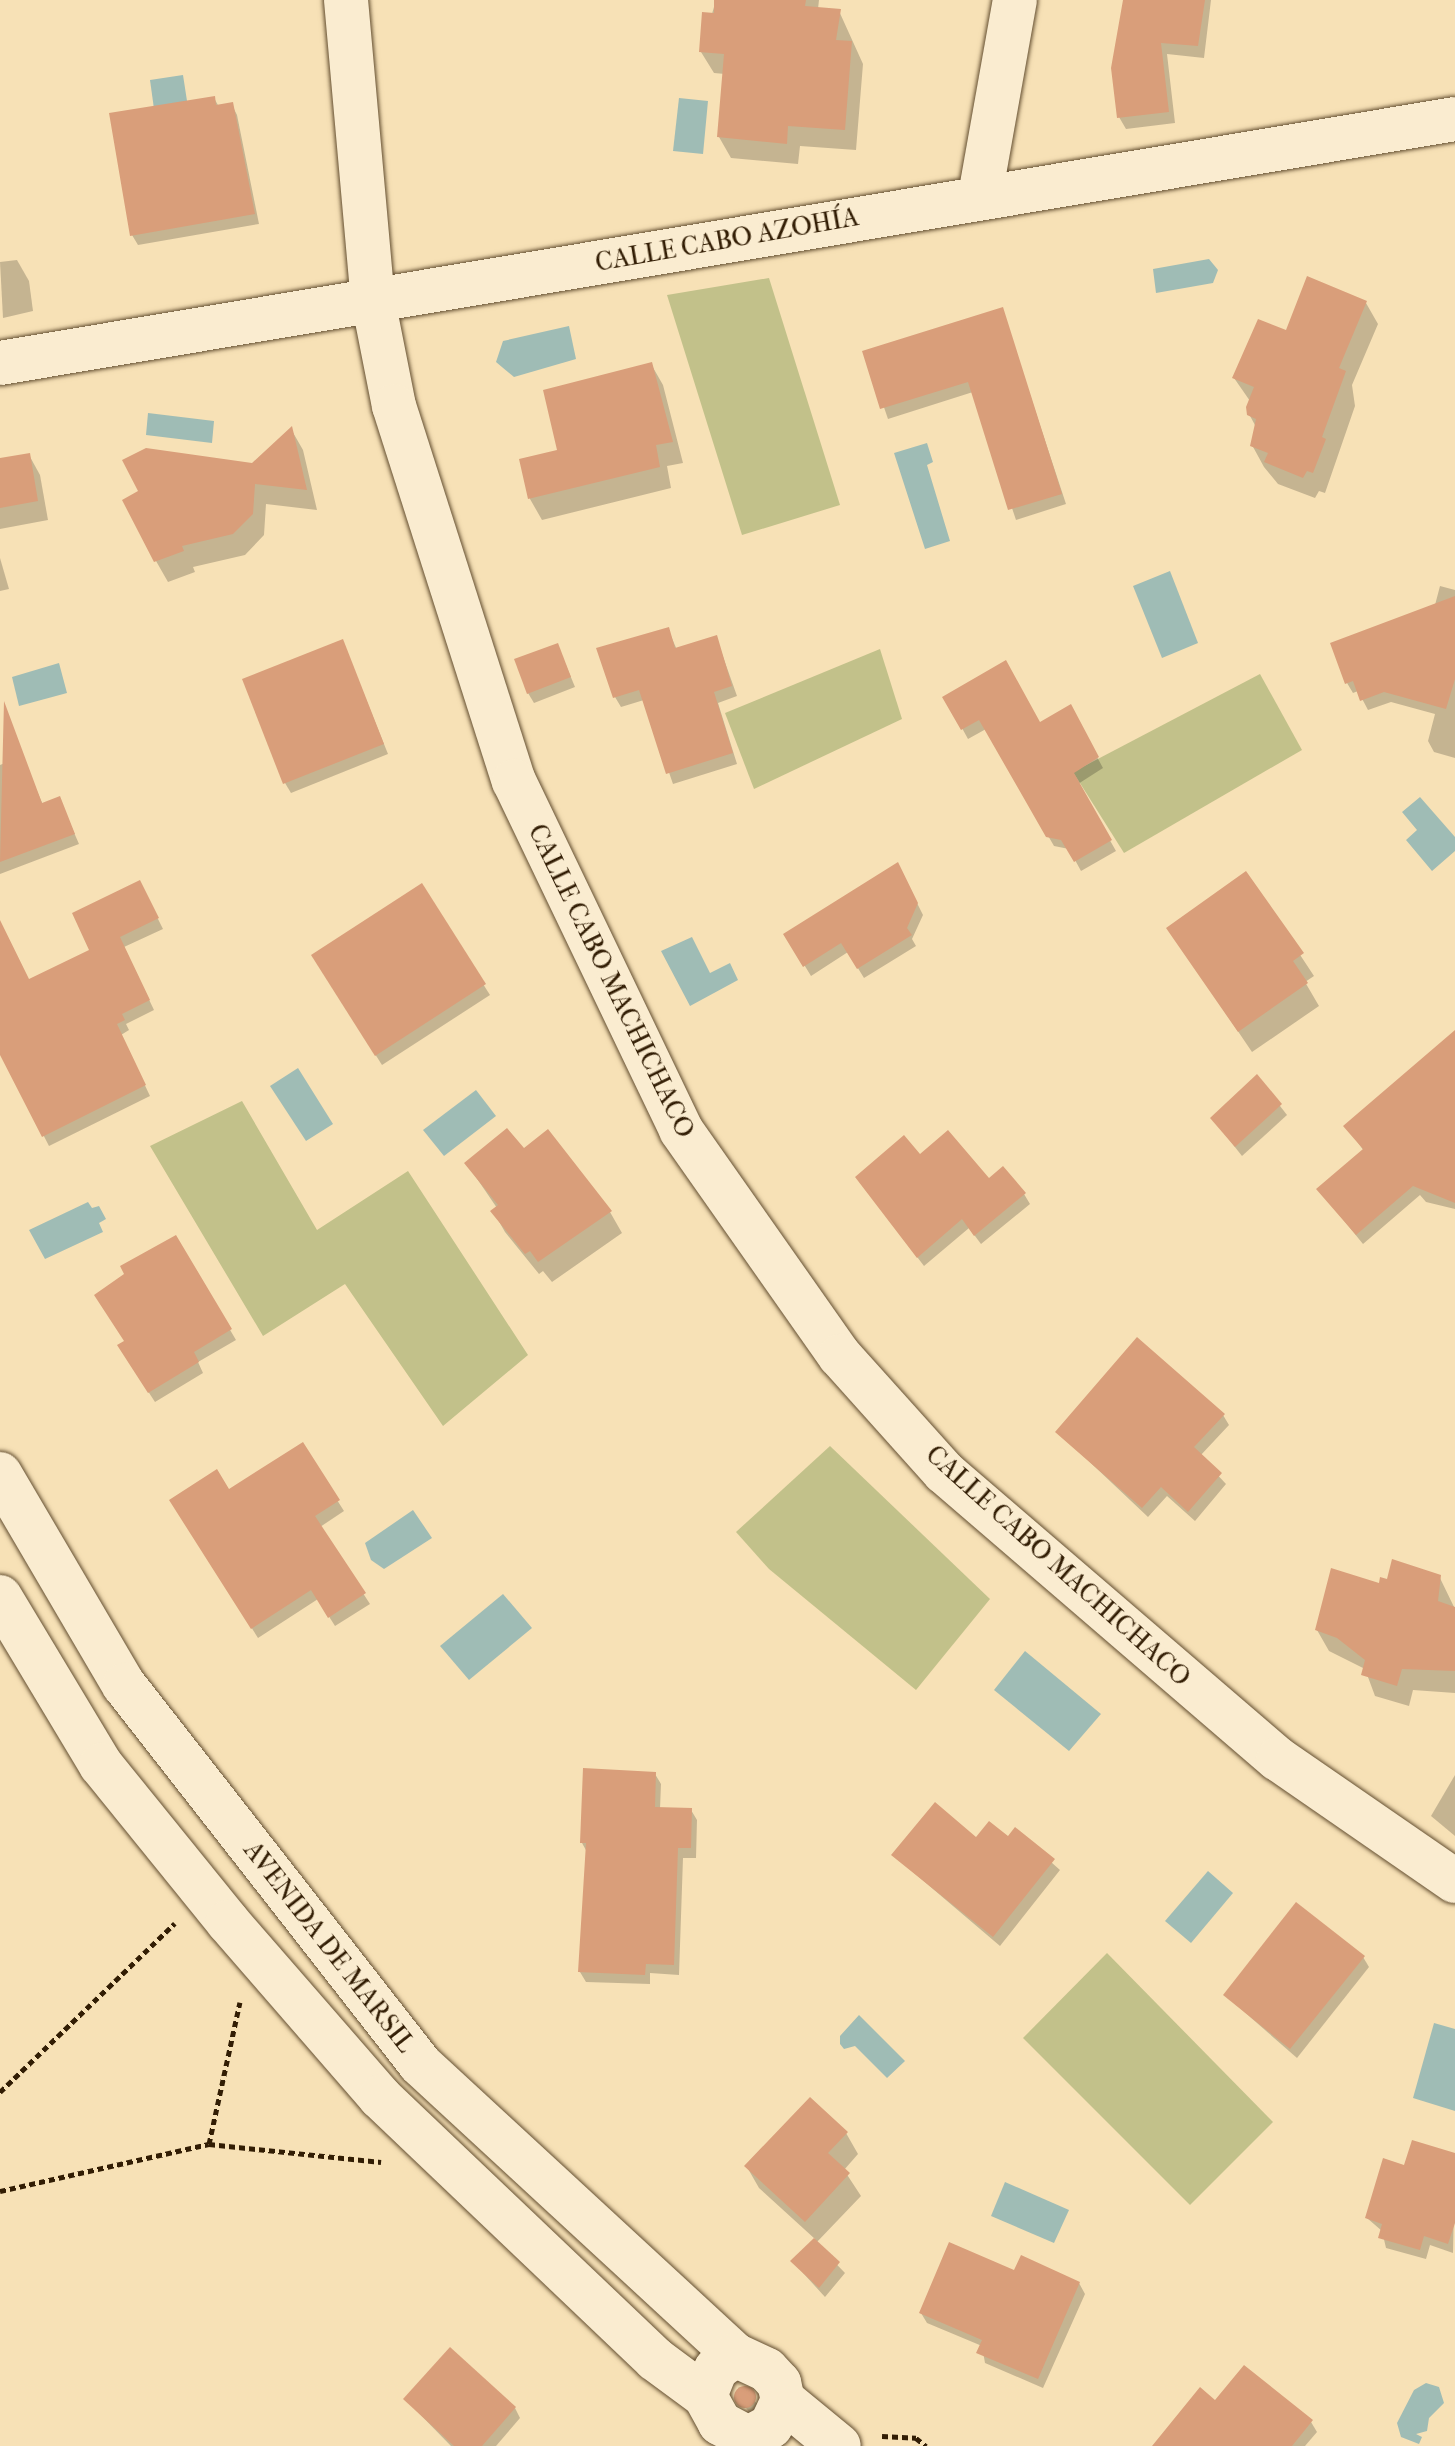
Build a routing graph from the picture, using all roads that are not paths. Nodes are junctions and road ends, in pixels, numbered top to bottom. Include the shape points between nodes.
1 (346, 0) edge
2 (1015, 0) edge
3 (1455, 119) edge
4 (980, 196) junction
5 (373, 300) junction
6 (0, 363) edge
7 (0, 1474) edge
8 (0, 1597) edge
9 (1455, 1881) edge
10 (735, 2355) junction
11 (705, 2396) junction
12 (783, 2400) junction
13 (752, 2442) edge
14 (839, 2446) edge

1 - 5 street, CALLE CABO MACHICHACO
2 - 4 street
3 - 4 street, CALLE CABO AZOHÍA
4 - 5 street, CALLE CABO AZOHÍA
5 - 6 street, CALLE CABO AZOHÍA
5 - 9 street, CALLE CABO MACHICHACO via 394,406 514,781 681,1130 840,1356 944,1472 1278,1759
7 - 10 street, AVENIDA DE MARSIL via 124,1685 420,2064
8 - 11 street, AVENIDA DE MARSIL via 101,1765 380,2097 655,2359
10 - 11 street via 716,2369
10 - 12 street via 767,2370 779,2383
11 - 13 street via 720,2423
12 - 13 street via 771,2426
12 - 14 street

